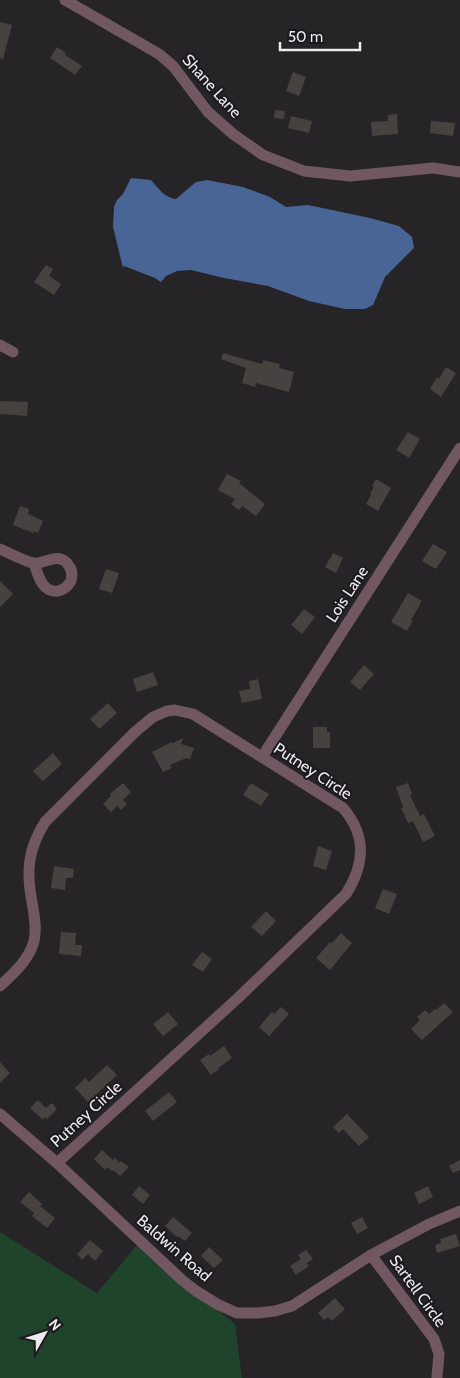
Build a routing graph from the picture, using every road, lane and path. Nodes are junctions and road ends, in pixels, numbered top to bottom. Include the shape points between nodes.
1 (65, 0) edge
2 (460, 172) edge
3 (0, 344) edge
4 (13, 352) dead end
5 (460, 448) edge
6 (0, 549) edge
7 (34, 563) dead end
8 (262, 756) junction
9 (0, 986) edge
10 (0, 1114) edge
11 (57, 1163) junction
12 (460, 1211) edge
13 (371, 1255) junction
14 (437, 1377) edge

1 - 2 street, Shane Lane via 159,54 173,66 208,112 263,155 304,171 350,176 433,168
3 - 4 street
5 - 8 street, Lois Lane
6 - 7 street
8 - 9 street, Putney Circle via 193,714 167,711 144,723 45,822 36,836 28,866 36,927 34,941 19,968
8 - 11 street, Putney Circle via 343,808 351,817 360,837 361,850 352,885 238,998
10 - 11 street, Baldwin Road
11 - 13 street, Baldwin Road via 189,1285 216,1304 237,1313 275,1311 292,1306
12 - 13 street, Baldwin Road
13 - 14 street, Sartell Circle via 434,1339 439,1354

